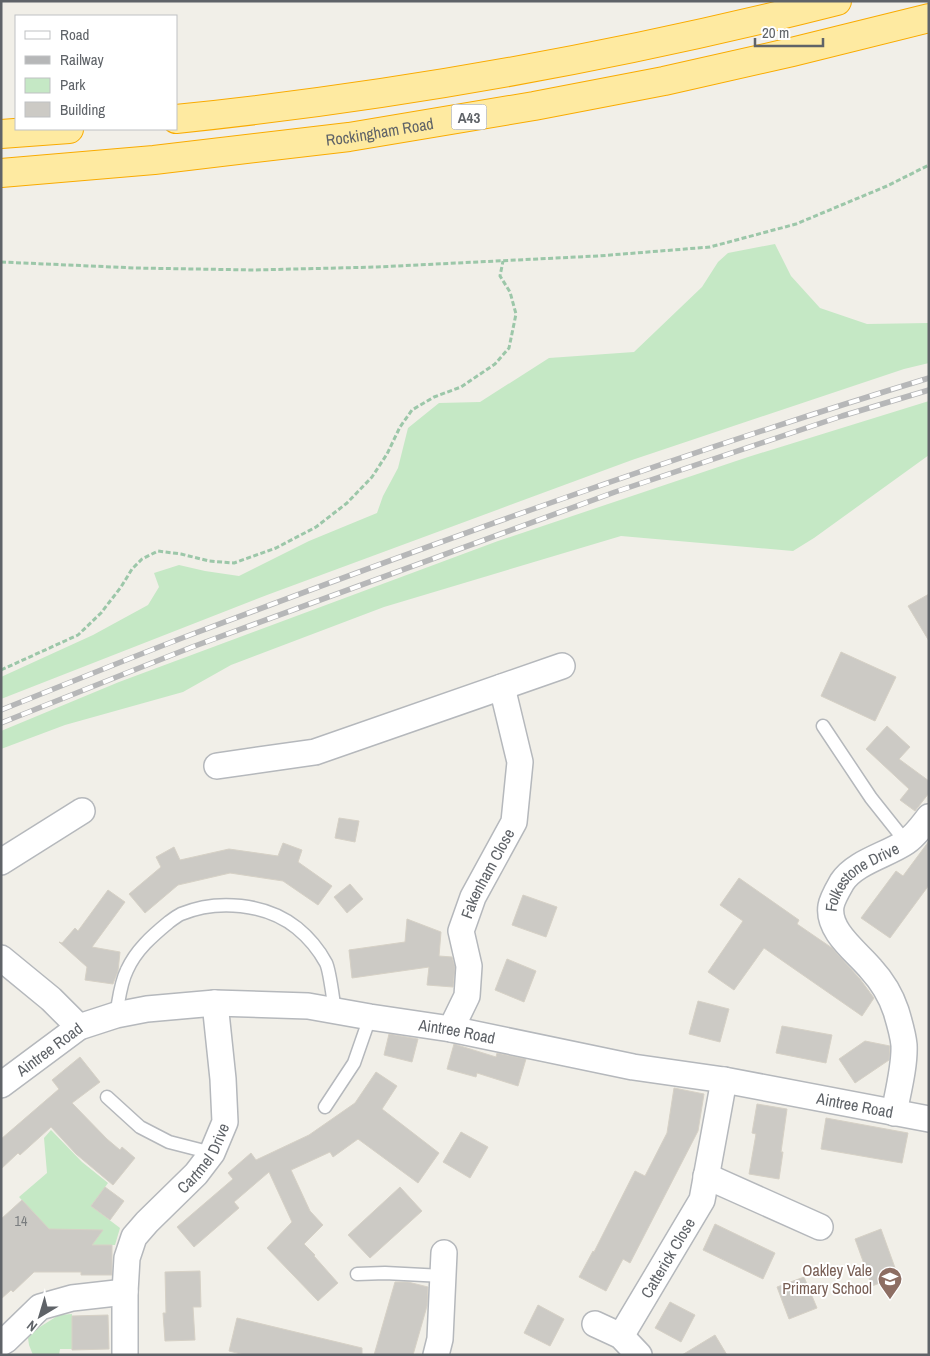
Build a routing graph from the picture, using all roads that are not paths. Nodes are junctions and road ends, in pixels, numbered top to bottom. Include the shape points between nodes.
1 (837, 1) edge
2 (929, 18) edge
3 (178, 119) edge
4 (55, 130) edge
5 (1, 134) edge
6 (1, 173) edge
7 (562, 666) dead end
8 (502, 688) junction
9 (823, 726) dead end
10 (217, 766) dead end
11 (82, 811) dead end
12 (920, 833) edge
13 (1, 862) edge
14 (1, 958) edge
15 (214, 1003) junction
16 (335, 1011) junction
17 (116, 1015) junction
18 (370, 1018) junction
19 (79, 1027) junction
20 (451, 1029) junction
21 (724, 1080) junction
22 (1, 1086) edge
23 (107, 1097) dead end
24 (325, 1107) dead end
25 (894, 1113) junction
26 (929, 1119) edge
27 (212, 1153) junction
28 (706, 1176) junction
29 (820, 1227) dead end
30 (444, 1264) joint
31 (357, 1274) dead end
32 (125, 1292) junction
33 (595, 1324) dead end
34 (621, 1336) junction
35 (1, 1343) edge
36 (125, 1355) edge
37 (436, 1355) edge
38 (639, 1355) edge

1 - 3 highway, A43 via 776,17 521,70 348,98
2 - 6 highway, Rockingham Road / A43 via 682,77 350,137 154,160
4 - 5 highway
7 - 8 street
8 - 10 street via 315,752
8 - 20 street, Fakenham Close via 520,762 514,822 473,897 461,931 469,966 467,996
9 - 12 lane via 871,798
11 - 13 street
12 - 25 street, Folkestone Drive via 848,875 831,906 832,921 840,936 886,988 896,1010 904,1044
14 - 19 street via 52,999
15 - 16 street, Aintree Road via 308,1006
15 - 17 street, Aintree Road
15 - 27 street, Cartmel Drive via 225,1122
16 - 17 lane via 327,964 297,928 252,907 221,904 179,914 151,936 134,956 126,972
16 - 18 street, Aintree Road
17 - 19 street, Aintree Road
18 - 20 street, Aintree Road
18 - 24 lane via 354,1063
19 - 22 street, Aintree Road
20 - 21 street, Aintree Road via 633,1067
21 - 25 street, Aintree Road
21 - 28 street, Catterick Close
23 - 27 lane via 140,1127 169,1142
25 - 26 street, Aintree Road
27 - 32 street, Cartmel Drive via 196,1174 134,1236
28 - 29 street
28 - 34 street, Catterick Close via 702,1200
30 - 31 lane
30 - 37 street via 440,1339
32 - 35 street via 72,1298 40,1307
32 - 36 street, Cartmel Drive
33 - 34 street
34 - 38 street

